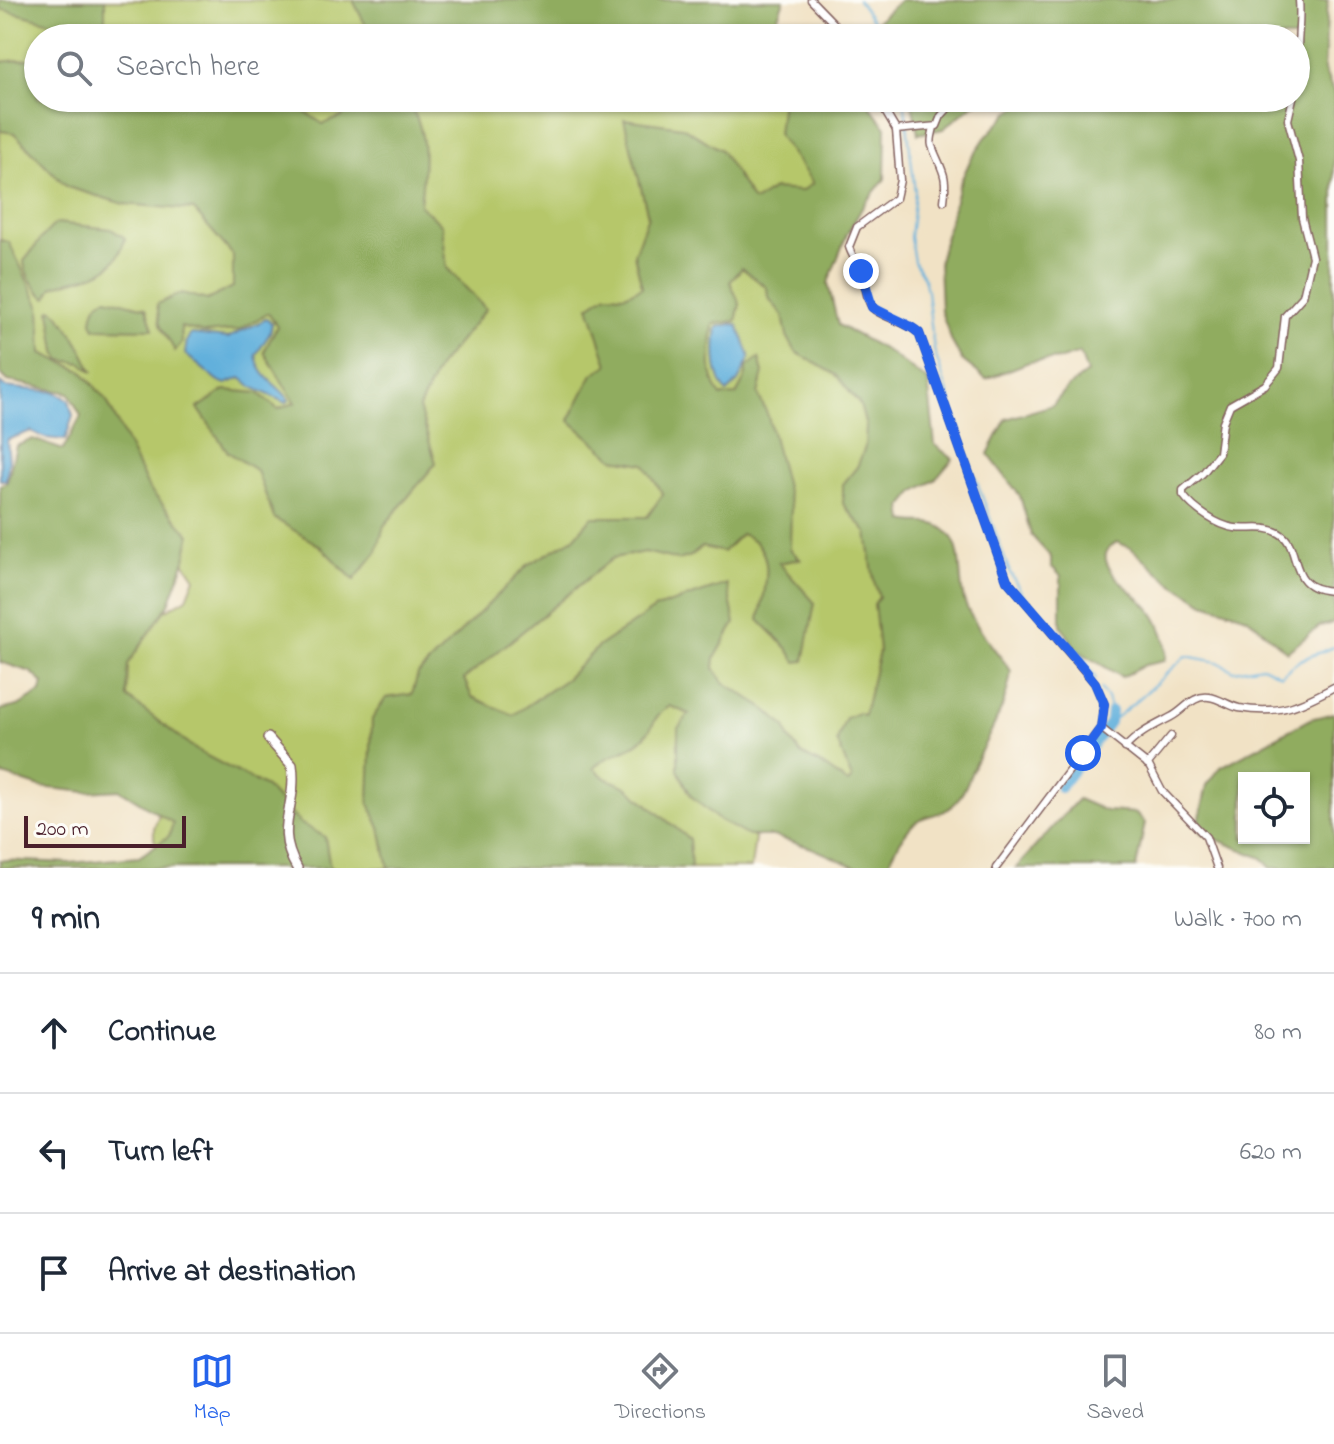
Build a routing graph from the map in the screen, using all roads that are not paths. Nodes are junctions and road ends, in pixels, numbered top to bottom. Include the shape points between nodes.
1 (811, 0) edge
2 (1299, 0) edge
3 (834, 24) edge
4 (1300, 24) edge
5 (889, 112) edge
6 (944, 112) edge
7 (1290, 112) edge
8 (934, 127) junction
9 (904, 129) junction
10 (944, 201) dead end
11 (1334, 591) edge
12 (1334, 687) edge
13 (1101, 728) junction
14 (1171, 736) dead end
15 (268, 738) dead end
16 (1125, 748) junction
17 (1147, 765) junction
18 (297, 868) edge
19 (996, 868) edge
20 (1217, 868) edge

1 - 3 street
2 - 4 street
5 - 9 street
6 - 8 street
7 - 11 street via 1312,257 1303,296 1285,316 1279,368 1265,385 1230,405 1219,453 1183,495 1229,527 1270,528 1283,535 1306,583 1315,590
8 - 9 street
8 - 10 street via 932,144 946,182
9 - 13 street via 899,193 857,227 850,253 872,307 919,333 1007,580 1095,683 1104,704
12 - 16 street via 1295,708 1276,711 1238,708 1211,697 1194,699
13 - 16 street
13 - 19 street
14 - 17 street
15 - 18 street via 292,765 285,833
16 - 17 street
17 - 20 street via 1162,791 1206,837

